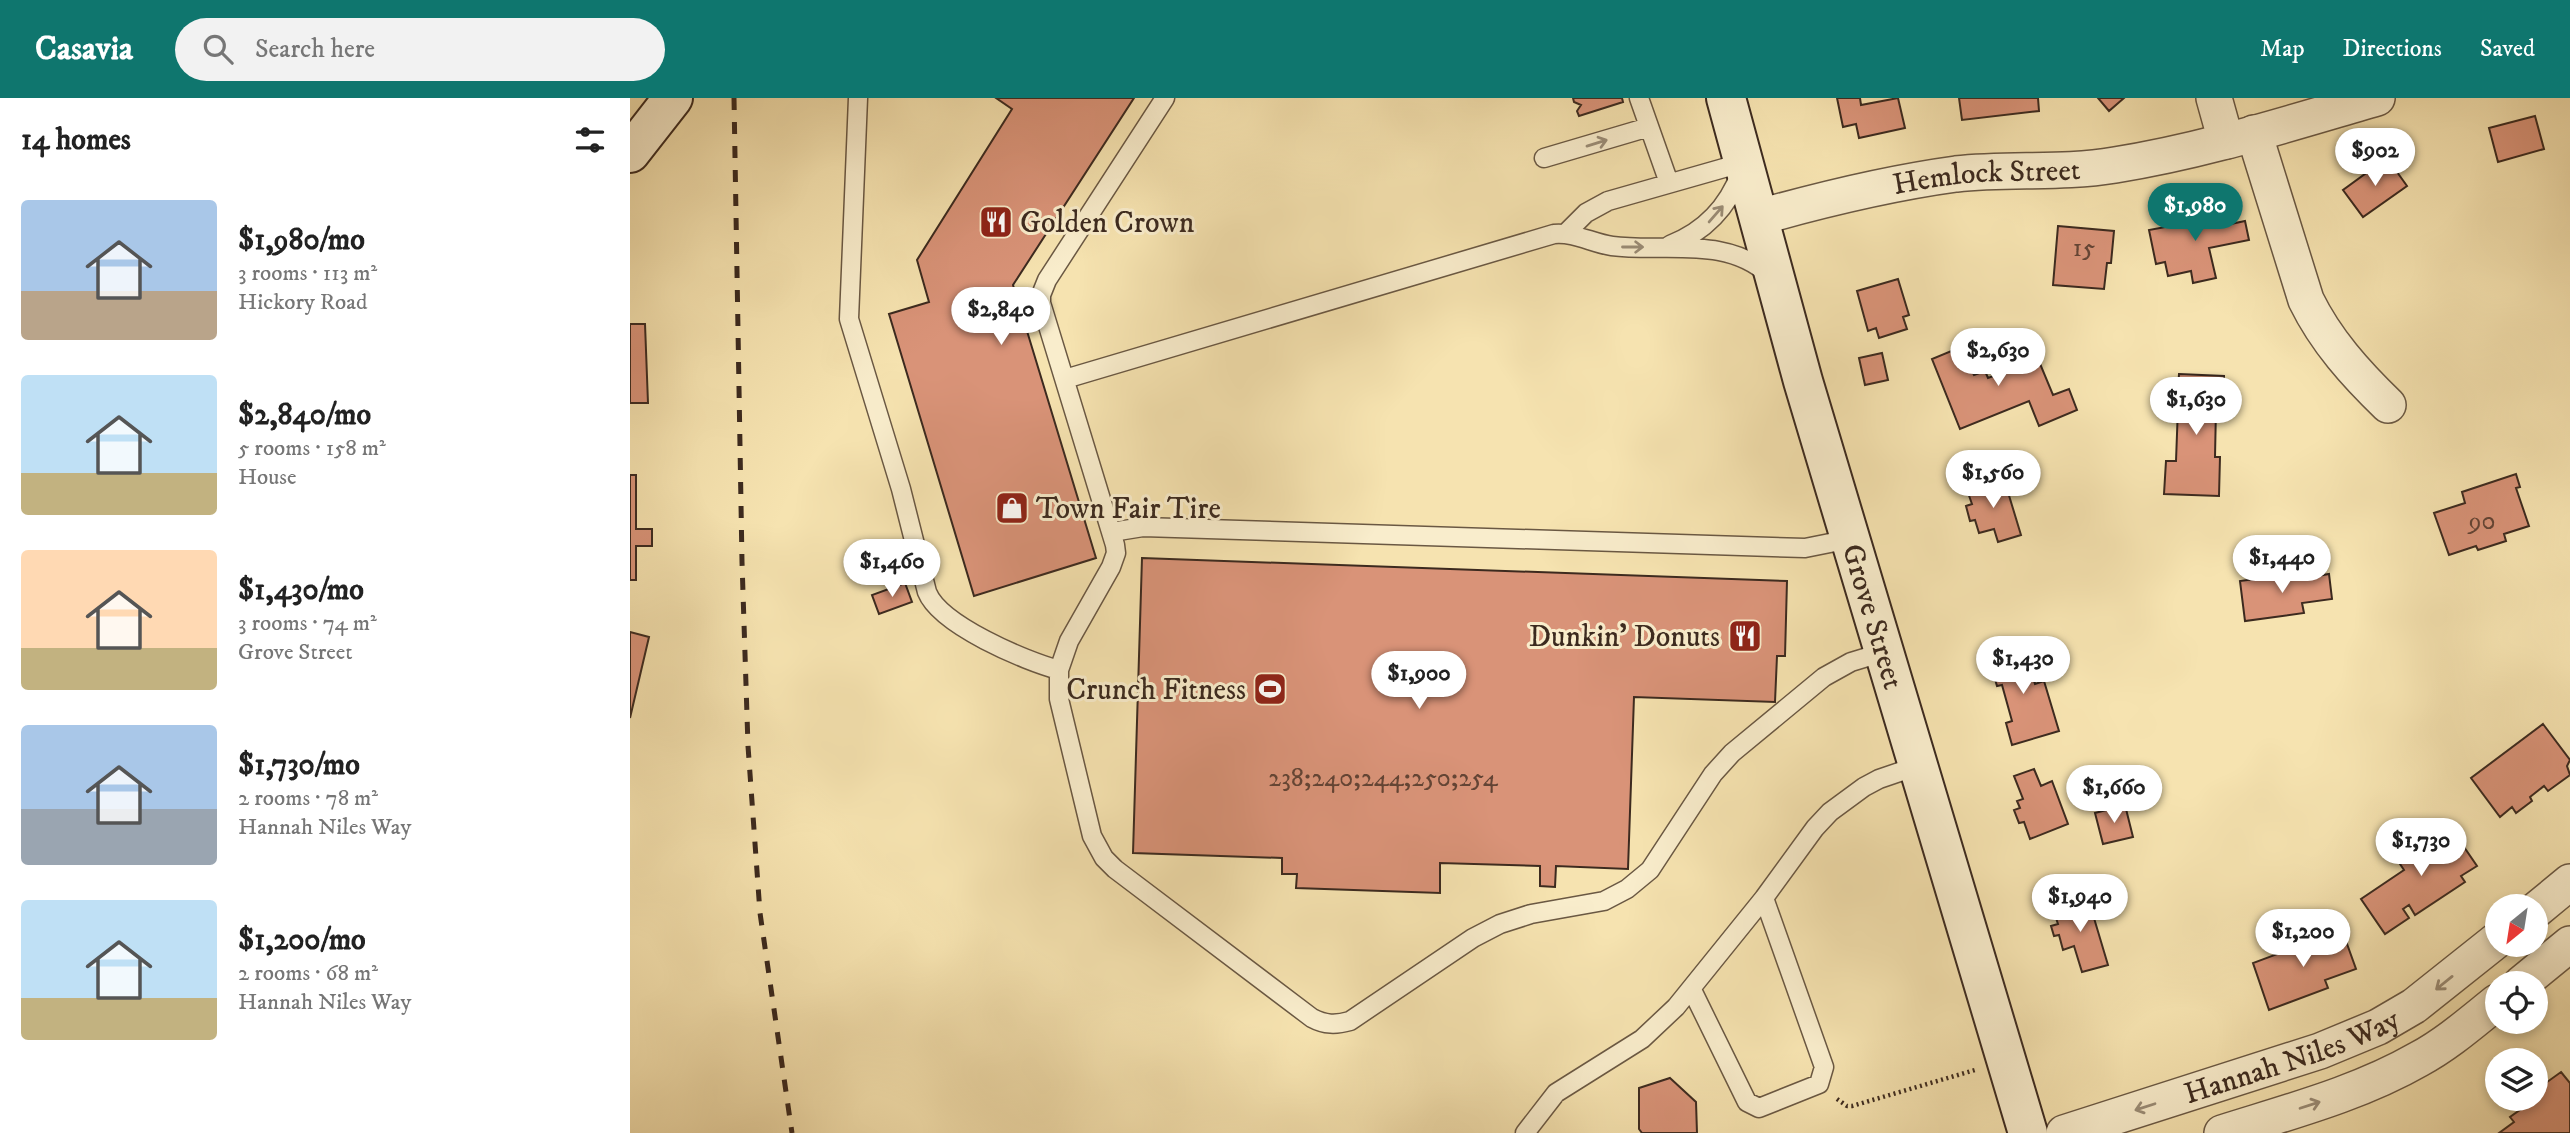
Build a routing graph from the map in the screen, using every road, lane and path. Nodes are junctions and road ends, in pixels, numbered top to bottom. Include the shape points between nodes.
1 (673, 98) edge
2 (858, 98) edge
3 (1165, 98) edge
4 (1639, 98) edge
5 (1726, 98) edge
6 (2214, 98) edge
7 (2377, 98) edge
8 (1649, 127) junction
9 (2240, 137) junction
10 (630, 153) edge
11 (1544, 158) dead end
12 (1745, 162) junction
13 (1670, 183) junction
14 (1760, 217) junction
15 (1566, 233) junction
16 (1667, 246) junction
17 (1776, 282) junction
18 (1065, 379) junction
19 (2388, 405) dead end
20 (1112, 532) junction
21 (1850, 539) junction
22 (1884, 652) junction
23 (1059, 670) junction
24 (1917, 766) junction
25 (2570, 882) edge
26 (1764, 898) junction
27 (2548, 899) edge
28 (2570, 944) edge
29 (2485, 950) edge
30 (2537, 971) edge
31 (1692, 990) junction
32 (2485, 1011) edge
33 (1979, 1069) dead end
34 (1819, 1084) junction
35 (1525, 1133) edge
36 (2028, 1133) edge
37 (2064, 1133) edge
38 (2222, 1133) edge

1 - 10 main road
2 - 23 lane via 849,319 927,592 931,603 947,617 1012,654
3 - 18 lane via 1044,287 1041,303
4 - 8 lane
5 - 12 main road, Grove Street
6 - 9 street
7 - 9 street, Hemlock Street
11 -> 8 lane
8 - 13 lane
9 - 14 street, Hemlock Street via 2085,170 1957,174
9 - 19 street via 2315,319
12 - 13 lane
12 - 14 main road, Grove Street
16 -> 12 lane via 1695,234 1714,216
13 - 15 lane via 1608,201 1586,213
14 - 17 main road, Grove Street
15 -> 16 lane via 1608,245
15 - 18 lane via 1542,236
16 - 17 lane via 1740,257
17 - 21 main road, Grove Street
18 - 20 lane
20 - 21 lane via 1143,527 1805,548
20 - 23 lane via 1115,560 1069,641
21 - 22 main road, Grove Street
22 - 23 lane via 1824,677 1732,752 1650,870 1627,889 1604,901 1500,923 1350,1020 1330,1024 1312,1017 1104,858 1092,836 1059,699
22 - 24 main road, Grove Street
24 - 26 lane via 1879,779 1830,812
24 - 36 main road, Grove Street
25 - 27 street
26 - 31 lane
26 - 34 lane via 1824,1067
28 - 30 street
29 -> 37 street, Hannah Niles Way via 2414,1006 2369,1031
31 - 34 lane via 1746,1101 1759,1108
31 - 35 lane via 1642,1039 1556,1093
38 -> 32 street, Hannah Niles Way via 2336,1097 2399,1070 2441,1046
33 - 34 path via 1847,1107

